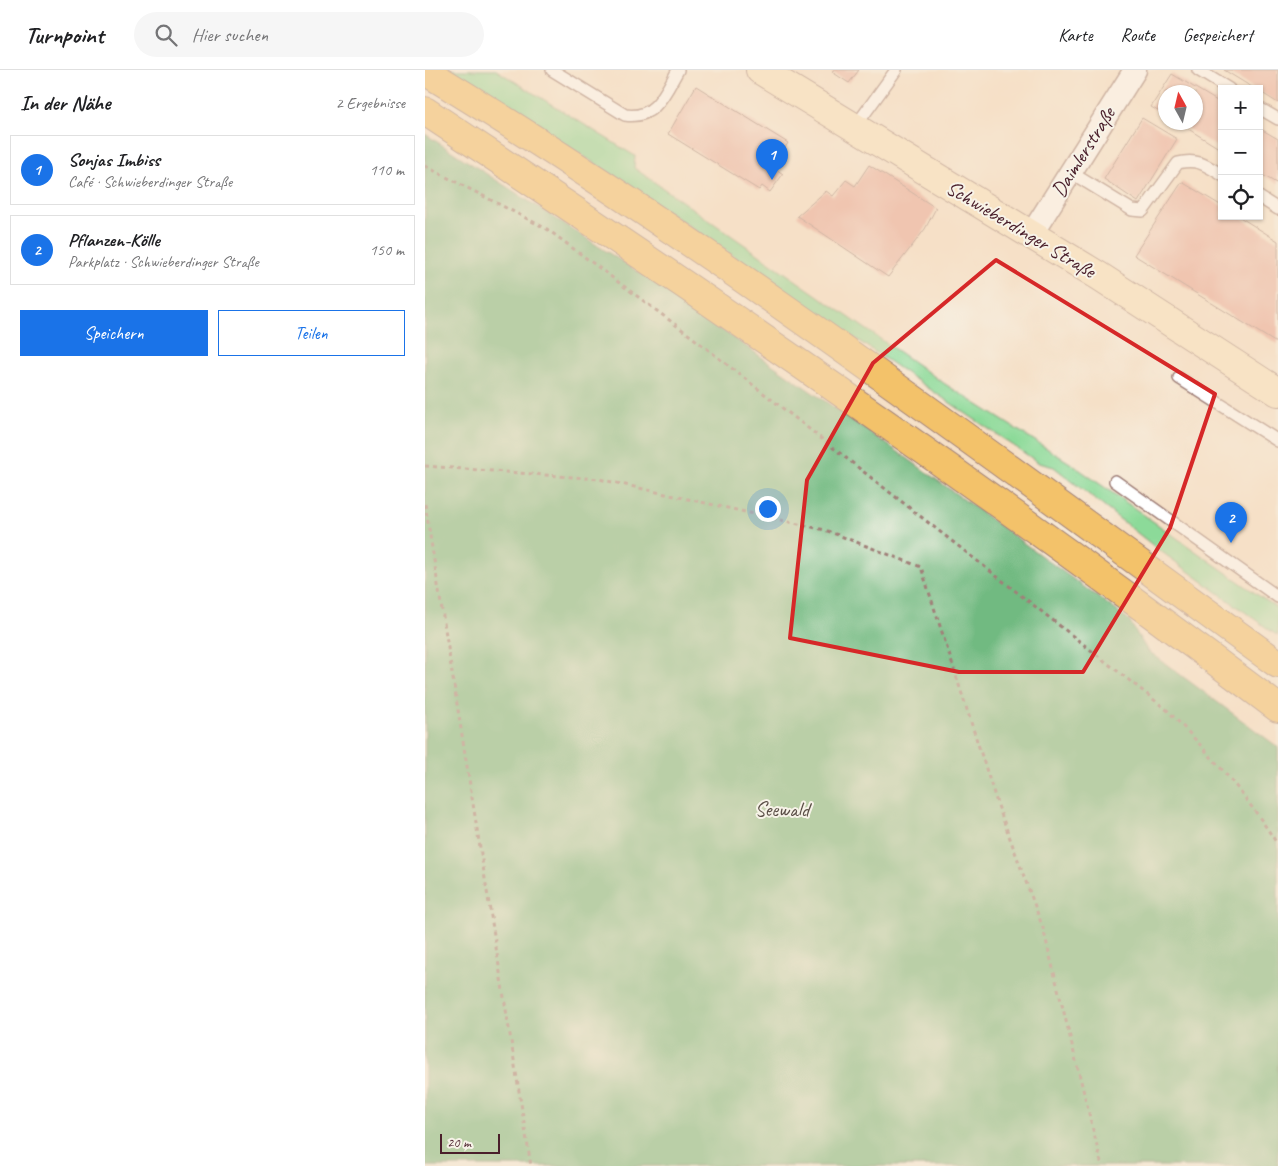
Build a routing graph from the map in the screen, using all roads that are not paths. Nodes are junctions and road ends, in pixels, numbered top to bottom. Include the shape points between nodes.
1 (552, 70) edge
2 (678, 70) edge
3 (760, 70) edge
4 (895, 70) edge
5 (1135, 70) edge
6 (1198, 70) edge
7 (425, 71) edge
8 (1222, 85) edge
9 (1263, 110) edge
10 (425, 111) edge
11 (1278, 119) edge
12 (855, 127) junction
13 (1070, 172) junction
14 (1218, 172) edge
15 (1263, 200) edge
16 (1278, 209) edge
17 (1031, 235) junction
18 (1179, 378) dead end
19 (1278, 392) edge
20 (1278, 441) edge
21 (1115, 481) dead end
22 (1278, 598) edge
23 (1278, 664) edge
24 (1278, 708) edge

1 - 2 lane via 625,115 637,117 647,115 656,105
3 - 12 street, Schwieberdinger Straße
4 - 12 lane
5 - 13 street, Daimlerstraße
6 - 8 lane
7 - 23 highway via 675,232 995,458
9 - 11 lane
10 - 24 highway via 821,377
12 - 17 street, Schwieberdinger Straße
13 - 14 lane via 1132,210 1143,211 1179,163 1191,160
13 - 17 street, Daimlerstraße
15 - 16 lane
17 - 19 street, Schwieberdinger Straße
18 - 20 lane
21 - 22 lane

